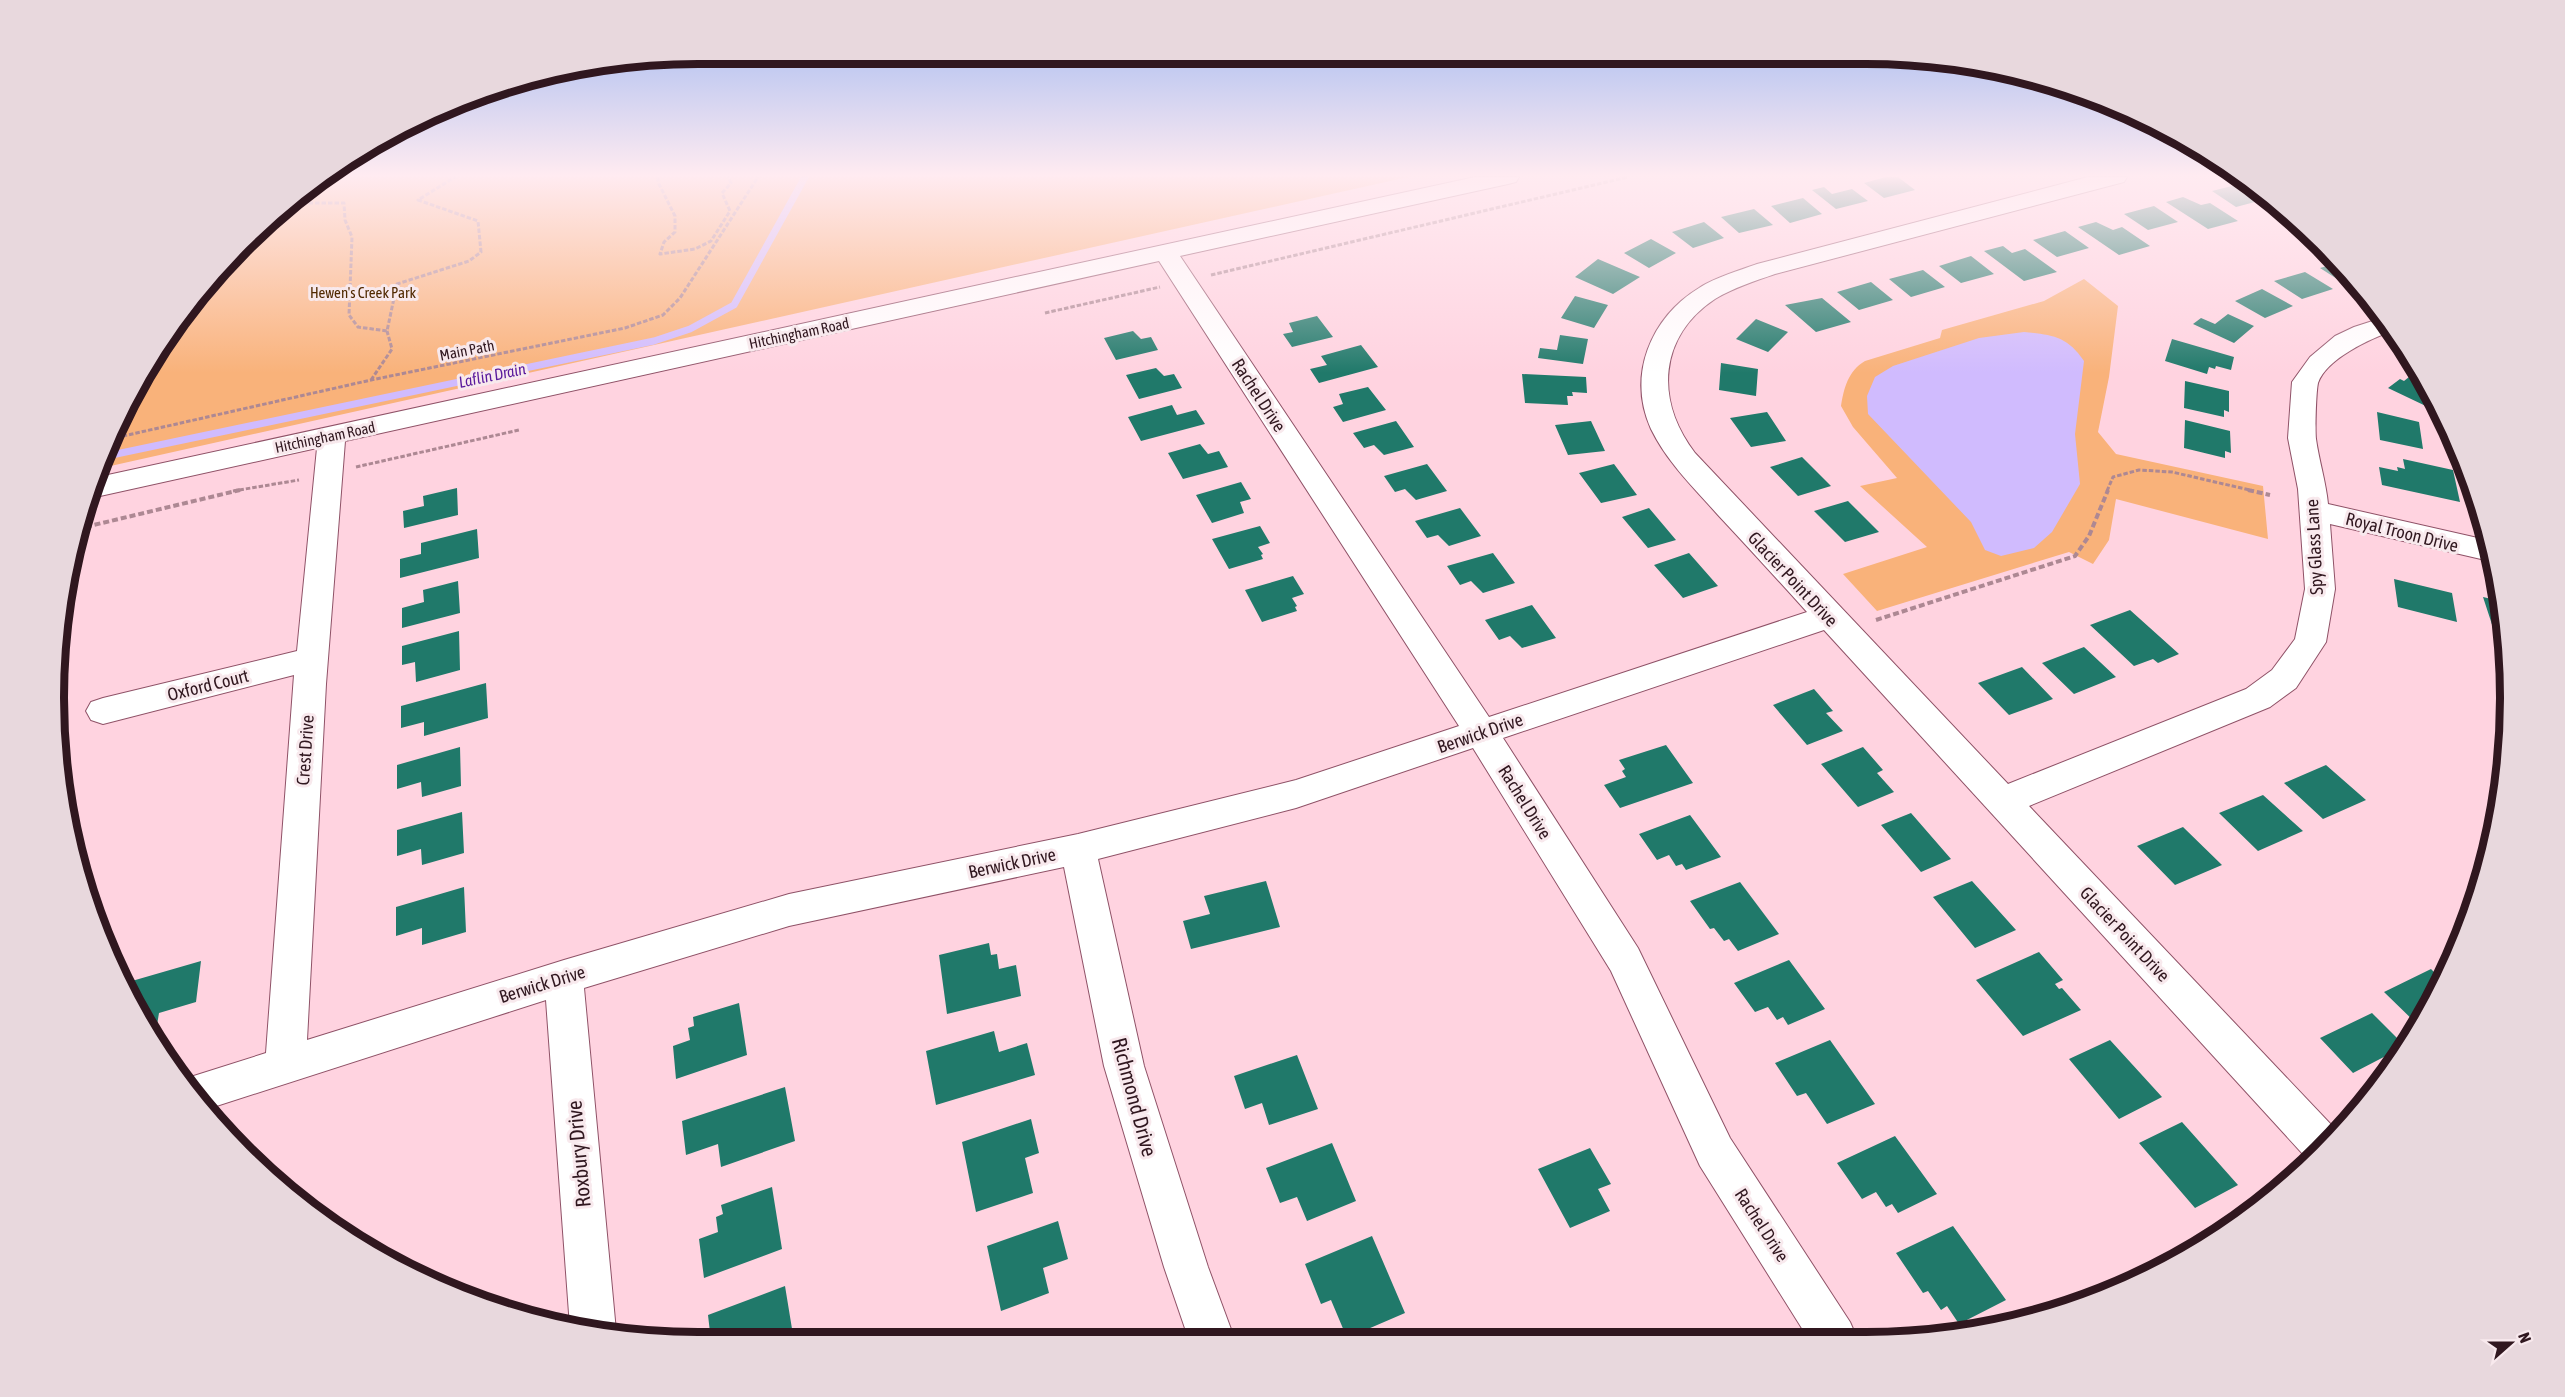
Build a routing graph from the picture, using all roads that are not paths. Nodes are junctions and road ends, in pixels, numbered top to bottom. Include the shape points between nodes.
1 (1215, 242) edge
2 (1868, 242) edge
3 (1166, 253) junction
4 (2380, 327) edge
5 (332, 435) junction
6 (102, 486) edge
7 (2312, 510) junction
8 (2482, 550) edge
9 (1828, 617) junction
10 (312, 659) junction
11 (103, 711) dead end
12 (1479, 732) junction
13 (2001, 802) junction
14 (1078, 849) junction
15 (564, 977) junction
16 (285, 1066) junction
17 (202, 1092) edge
18 (2320, 1142) edge
19 (592, 1323) edge
20 (1209, 1332) edge
21 (1830, 1332) edge

1 - 3 street, Hitchingham Road
2 - 9 street, Glacier Point Drive via 1766,269 1707,294 1673,325 1653,368 1654,397 1662,422 1679,451
3 - 5 street, Hitchingham Road
3 - 12 street, Rachel Drive
4 - 7 street, Spy Glass Lane via 2338,346 2305,382 2302,438
5 - 6 street, Hitchingham Road
5 - 10 street, Crest Drive
7 - 8 street, Royal Troon Drive
7 - 13 street, Spy Glass Lane via 2320,589 2310,642 2284,679 2258,698
9 - 12 street, Berwick Drive
9 - 13 street, Glacier Point Drive
10 - 11 street, Oxford Court
10 - 16 street, Crest Drive
12 - 14 street, Berwick Drive via 1296,794
12 - 21 street, Rachel Drive via 1625,960 1715,1152
13 - 18 street, Glacier Point Drive
14 - 15 street, Berwick Drive via 789,910
14 - 20 street, Richmond Drive via 1124,1066
15 - 16 street, Berwick Drive
15 - 19 street, Roxbury Drive
16 - 17 street, Berwick Drive

